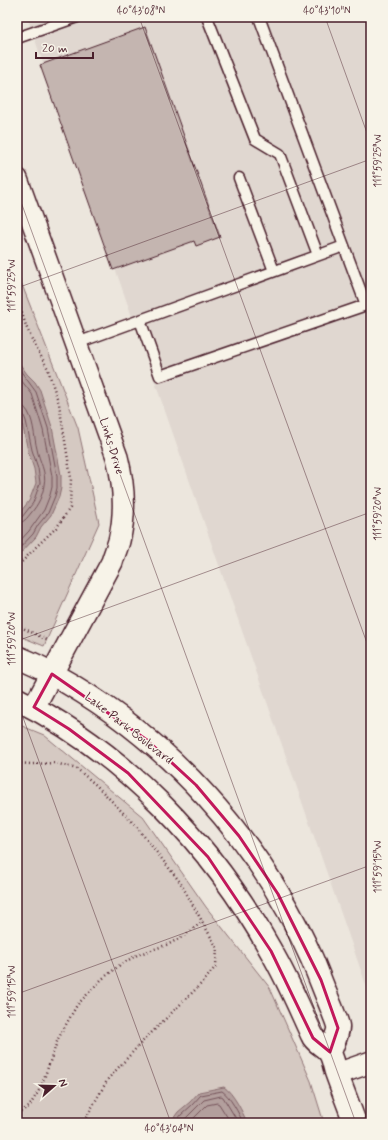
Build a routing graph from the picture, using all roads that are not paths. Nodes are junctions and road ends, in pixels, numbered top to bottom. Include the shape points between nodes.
1 (77, 17) edge
2 (207, 17) edge
3 (259, 17) edge
4 (17, 38) edge
5 (240, 178) dead end
6 (17, 179) edge
7 (344, 246) junction
8 (318, 255) junction
9 (274, 271) junction
10 (140, 320) junction
11 (77, 343) junction
12 (17, 656) edge
13 (52, 674) junction
14 (25, 703) edge
15 (330, 1052) junction
16 (371, 1062) edge
17 (337, 1074) junction
18 (355, 1123) edge

1 - 4 lane
2 - 8 lane via 255,140 280,154
3 - 7 lane
5 - 9 lane
6 - 11 street, Links Drive
7 - 8 lane
7 - 10 lane via 366,305 160,376
8 - 9 lane
9 - 10 lane
10 - 11 lane
11 - 13 street, Links Drive via 117,457 123,488 123,518 112,562
12 - 13 street, Lake Park Boulevard
13 - 14 street, Links Drive
13 - 15 street, Lake Park Boulevard via 93,699 148,740 196,785 239,836 282,900 321,980 338,1028
14 - 15 street via 69,729 117,764 183,827 252,919 288,981 313,1038
15 - 17 street
16 - 17 street
17 - 18 street

